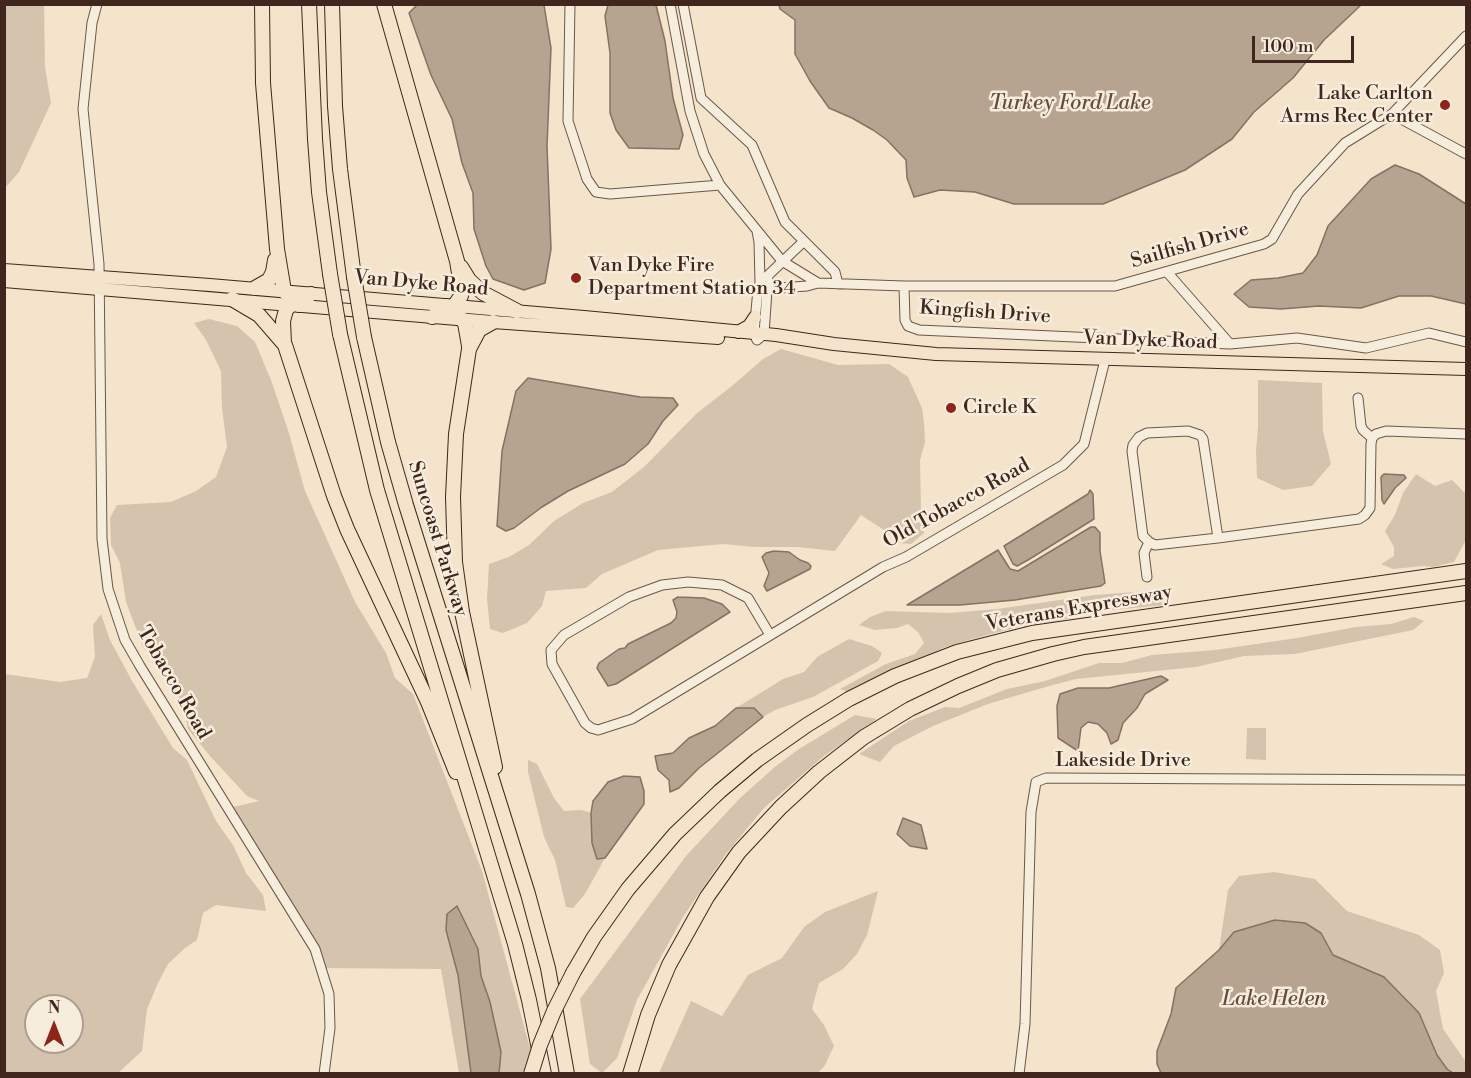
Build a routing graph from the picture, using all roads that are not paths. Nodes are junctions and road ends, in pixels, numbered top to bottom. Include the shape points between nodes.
1 (97, 4) edge
2 (262, 4) edge
3 (309, 4) edge
4 (332, 4) edge
5 (384, 4) edge
6 (570, 4) edge
7 (670, 4) edge
8 (683, 4) edge
9 (1467, 36) edge
10 (1392, 114) junction
11 (1467, 154) edge
12 (720, 185) junction
13 (756, 228) junction
14 (803, 242) junction
15 (277, 249) junction
16 (457, 261) junction
17 (782, 261) junction
18 (4, 270) edge
19 (1167, 272) junction
20 (100, 276) junction
21 (4, 281) edge
22 (818, 283) junction
23 (838, 284) junction
24 (764, 286) junction
25 (904, 286) junction
26 (255, 288) junction
27 (100, 289) junction
28 (311, 294) joint
29 (232, 299) junction
30 (292, 301) junction
31 (451, 307) junction
32 (517, 311) junction
33 (432, 317) junction
34 (755, 317) junction
35 (462, 320) junction
36 (493, 322) junction
37 (738, 332) junction
38 (758, 336) junction
39 (1467, 342) edge
40 (1230, 344) junction
41 (285, 345) junction
42 (469, 348) junction
43 (1106, 360) junction
44 (1467, 369) edge
45 (1358, 399) dead end
46 (1467, 434) edge
47 (1372, 438) junction
48 (1218, 538) junction
49 (1149, 542) junction
50 (1467, 571) edge
51 (1147, 577) dead end
52 (1467, 593) edge
53 (770, 635) junction
54 (1467, 780) edge
55 (510, 833) junction
56 (490, 858) junction
57 (324, 1074) edge
58 (531, 1074) edge
59 (544, 1074) edge
60 (567, 1074) edge
61 (630, 1074) edge
62 (1019, 1074) edge

1 - 20 street, Tobacco Road via 83,109
2 - 15 highway via 263,83
3 - 56 highway, bridge via 319,192 340,334 377,490
4 - 55 highway, Suncoast Parkway, bridge via 336,127 364,338 406,505
5 - 16 highway
6 - 12 street via 568,121 587,179 596,192
7 - 12 street via 690,111 704,154
8 - 14 street via 701,98 752,145 785,222
9 - 10 street, Sailfish Drive
10 - 11 street
10 - 19 street, Sailfish Drive via 1345,143 1298,194 1272,239
12 - 13 street, Kingfish Drive
13 - 17 street, Kingfish Drive
13 - 24 street
14 - 17 street
14 - 23 street via 835,272
15 - 26 highway via 272,276
15 - 30 highway
16 - 31 highway via 462,290
16 - 32 highway via 476,287
17 - 22 street, Kingfish Drive
17 - 24 street
18 - 20 main road, Van Dyke Road
19 - 25 street, Sailfish Drive via 1115,286
19 - 40 street
20 - 26 main road, Van Dyke Road
20 - 27 street, Tobacco Road
21 - 27 main road, Van Dyke Road
22 - 23 street, Kingfish Drive
22 - 24 street
23 - 25 street, Kingfish Drive
24 - 34 street
24 - 38 street
25 - 40 street, Kingfish Drive via 905,320 908,326 919,330
26 - 30 main road, Van Dyke Road
27 - 29 main road, Van Dyke Road
27 - 57 street, Tobacco Road via 102,539 104,569 114,610 140,666 315,949 329,994 330,1028
28 - 30 highway
28 - 31 main road, Van Dyke Road
29 - 30 main road, Van Dyke Road
29 - 41 highway via 259,315
30 - 33 main road, Van Dyke Road
30 - 41 highway via 283,321
31 - 32 main road, Van Dyke Road
31 - 33 highway
31 - 35 highway
32 - 37 main road, Van Dyke Road
33 - 35 main road, Van Dyke Road
34 - 37 main road
34 - 38 street
35 - 36 main road, Van Dyke Road
35 - 42 highway via 468,330
36 - 38 main road, Van Dyke Road
36 - 42 highway via 476,333
37 - 38 main road, Van Dyke Road
38 - 43 main road, Van Dyke Road via 936,354
39 - 40 street, Kingfish Drive via 1429,333 1366,348 1297,338
41 - 56 highway via 342,518 428,702
42 - 55 highway via 453,462 455,562 465,631
43 - 44 main road, Van Dyke Road
43 - 53 street, Old Tobacco Road via 1084,444 1063,465
45 - 47 street via 1360,426
46 - 47 street via 1386,431
47 - 48 street via 1370,504 1359,519
48 - 49 street via 1155,545
48 - 49 street via 1203,439 1188,431 1147,433 1135,440 1132,450 1143,536
49 - 51 street via 1144,553
50 - 58 highway, Veterans Expressway, bridge via 1032,633 975,646 895,676 849,699 757,760 720,791 675,834 633,883 573,973 550,1020
52 - 61 highway, Veterans Expressway via 1084,647 997,670 910,709 819,771 739,852 707,897 669,965
53 - 53 street, Old Tobacco Road via 748,598 722,585 662,585 629,597 564,635 551,650 552,664 585,723 598,730 632,719
54 - 62 street, Lakeside Drive via 1046,778 1036,782 1031,812 1025,1024
55 - 60 highway, Suncoast Parkway via 548,968
56 - 59 highway via 529,1000

